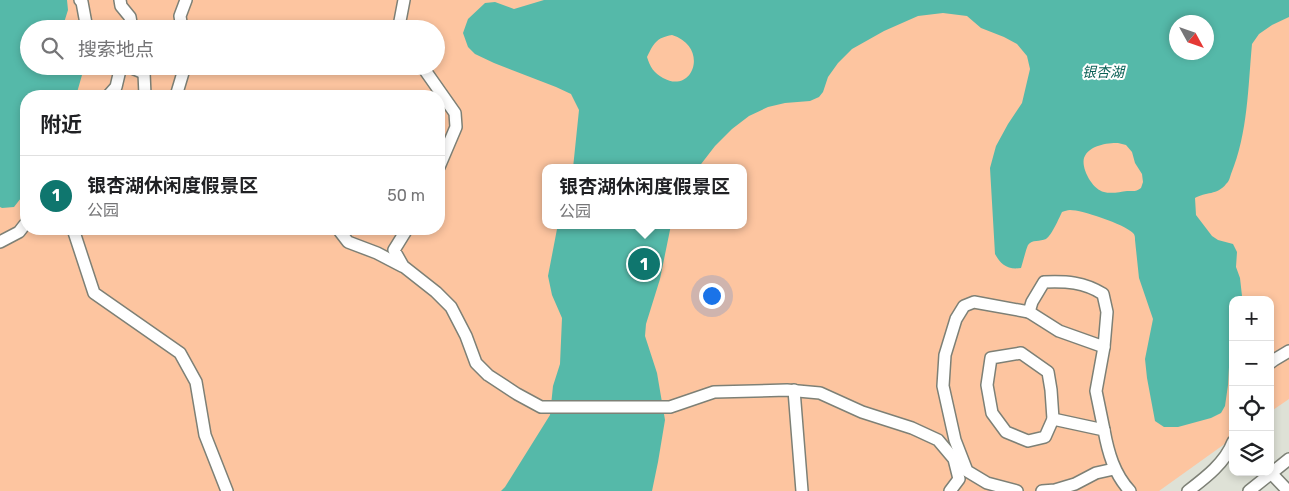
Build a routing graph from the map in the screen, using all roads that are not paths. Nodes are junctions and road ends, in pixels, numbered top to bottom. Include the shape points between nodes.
1 (120, 0) edge
2 (186, 0) edge
3 (404, 0) edge
4 (81, 1) edge
5 (85, 20) edge
6 (130, 20) edge
7 (181, 20) edge
8 (400, 20) edge
9 (119, 75) edge
10 (144, 75) edge
11 (182, 75) edge
12 (428, 75) edge
13 (113, 90) edge
14 (145, 90) edge
15 (178, 90) edge
16 (439, 90) edge
17 (445, 99) edge
18 (445, 153) edge
19 (20, 232) edge
20 (76, 235) edge
21 (343, 235) edge
22 (403, 235) edge
23 (0, 242) edge
24 (394, 250) junction
25 (377, 252) junction
26 (403, 266) junction
27 (1028, 312) junction
28 (1104, 347) junction
29 (1289, 351) edge
30 (1274, 360) edge
31 (794, 390) junction
32 (1053, 419) junction
33 (1104, 430) junction
34 (1229, 448) edge
35 (1289, 459) edge
36 (1114, 468) junction
37 (1274, 471) edge
38 (1267, 476) edge
39 (1274, 476) edge
40 (227, 491) edge
41 (802, 491) edge
42 (950, 491) edge
43 (1017, 491) edge
44 (1042, 491) edge
45 (1130, 491) edge
46 (1188, 491) edge
47 (1249, 491) edge
48 (1288, 491) edge

1 - 6 street
2 - 7 street
3 - 8 street
4 - 5 street
9 - 13 street
10 - 14 street
11 - 15 street
12 - 16 street
17 - 18 street via 455,113 456,127
19 - 23 street
20 - 40 street via 94,293 180,353 196,382 205,435
21 - 25 street via 348,242
22 - 24 street
24 - 25 street
24 - 26 street
25 - 26 street
26 - 31 street via 451,307 476,363 517,394 541,407 670,407 714,392
27 - 28 street via 1059,330
27 - 28 street via 1044,282 1091,287 1103,294 1107,312
27 - 43 street via 974,302 964,306 956,319 944,362 946,402 967,471 988,483
28 - 33 street via 1096,391
29 - 30 street
31 - 41 street
31 - 42 street via 820,393 938,440 954,459 959,479
32 - 32 street via 1045,437 1028,441 1006,432 992,412 987,386 991,358 1021,353 1048,372
32 - 33 street
33 - 36 street
34 - 46 street via 1218,465
35 - 37 street
36 - 44 street via 1075,484
36 - 45 street
38 - 47 street
39 - 48 street

